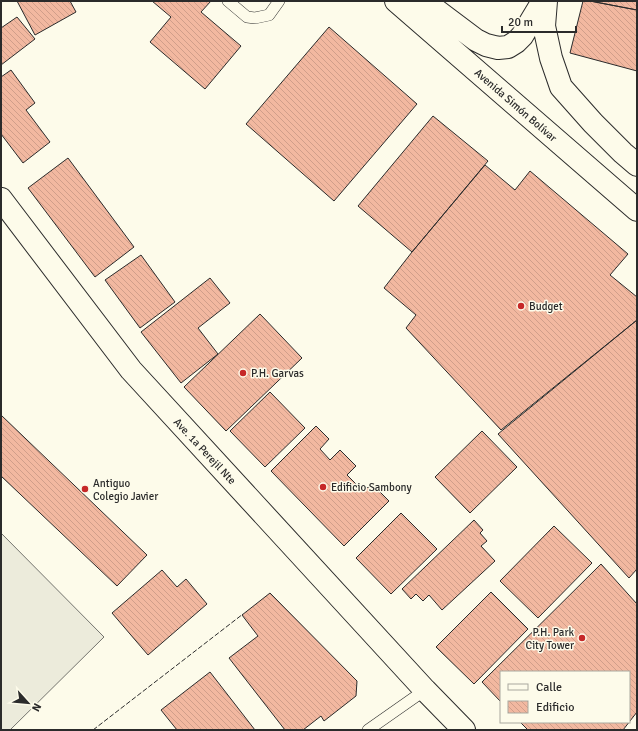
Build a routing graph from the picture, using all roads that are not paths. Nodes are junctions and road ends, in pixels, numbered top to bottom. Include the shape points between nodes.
1 (228, 1) edge
2 (279, 1) edge
3 (396, 1) edge
4 (424, 1) edge
5 (544, 1) edge
6 (637, 165) edge
7 (1, 199) edge
8 (637, 210) edge
9 (425, 690) junction
10 (368, 730) edge
11 (464, 730) edge

1 - 2 lane via 247,17 255,18 268,15
3 - 8 street, Avenida Simón Bolívar
4 - 5 street via 476,40 498,48 508,47 522,36
5 - 6 street via 544,26 551,58 562,87 623,154
7 - 9 street, Ave. 1a Perejil Nte via 131,370
9 - 10 lane
9 - 11 street, Ave. 1a Perejil Nte

